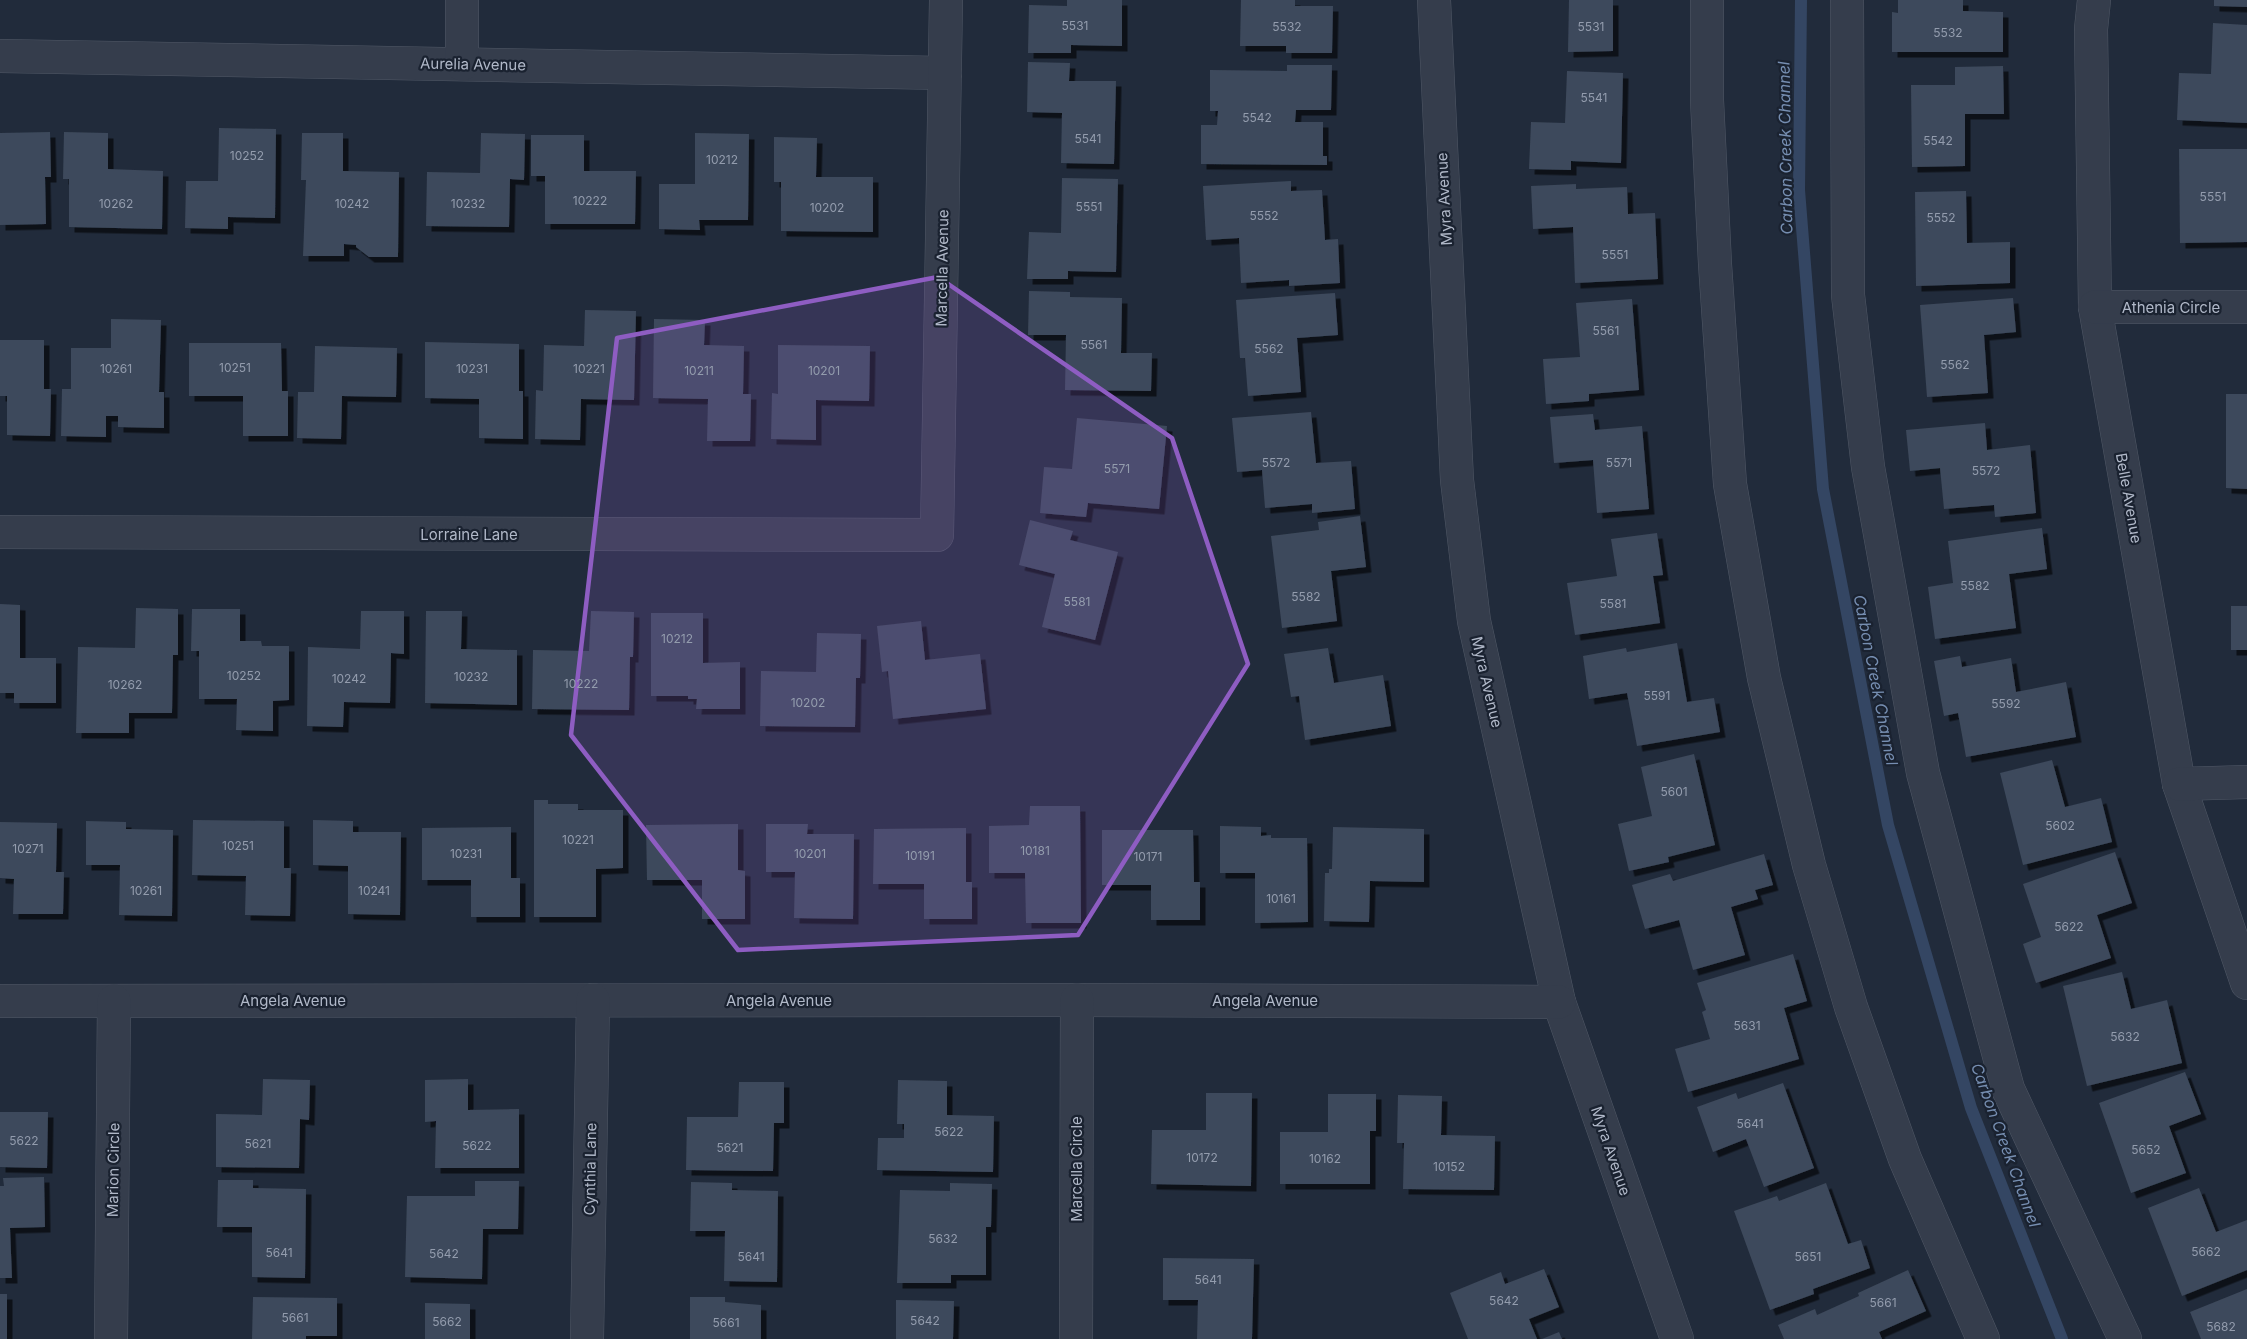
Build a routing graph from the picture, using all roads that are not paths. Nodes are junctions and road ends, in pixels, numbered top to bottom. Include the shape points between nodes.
1 (462, 0) edge
2 (946, 0) edge
3 (1434, 0) edge
4 (1707, 0) edge
5 (1847, 0) edge
6 (2094, 0) edge
7 (0, 56) edge
8 (462, 64) junction
9 (945, 73) junction
10 (2095, 307) junction
11 (2247, 307) edge
12 (0, 532) edge
13 (937, 535) joint
14 (2247, 783) edge
15 (2179, 784) junction
16 (2247, 983) edge
17 (1077, 999) junction
18 (114, 1000) junction
19 (593, 1000) junction
20 (0, 1001) edge
21 (1559, 1002) junction
22 (111, 1339) edge
23 (587, 1339) edge
24 (1076, 1339) edge
25 (1677, 1339) edge
26 (1983, 1339) edge
27 (2125, 1339) edge

1 - 8 street
2 - 9 street, Marcella Avenue
3 - 21 street, Myra Avenue via 1457,480 1474,621
4 - 26 street via 1707,100 1730,484 1764,678 1809,865 1851,1007 1905,1159
5 - 27 street via 1848,295 1869,467 1923,773 2008,1089
6 - 10 street, Belle Avenue via 2091,29
7 - 8 street, Aurelia Avenue
8 - 9 street, Aurelia Avenue
9 - 13 street, Marcella Avenue
10 - 11 street, Athenia Circle
10 - 15 street, Belle Avenue
12 - 13 street, Lorraine Lane
14 - 15 street
15 - 16 street, Belle Avenue
17 - 19 street, Angela Avenue
17 - 21 street, Angela Avenue
17 - 24 street, Marcella Circle
18 - 19 street, Angela Avenue
18 - 20 street, Angela Avenue
18 - 22 street, Marion Circle
19 - 23 street, Cynthia Lane
21 - 25 street, Myra Avenue

